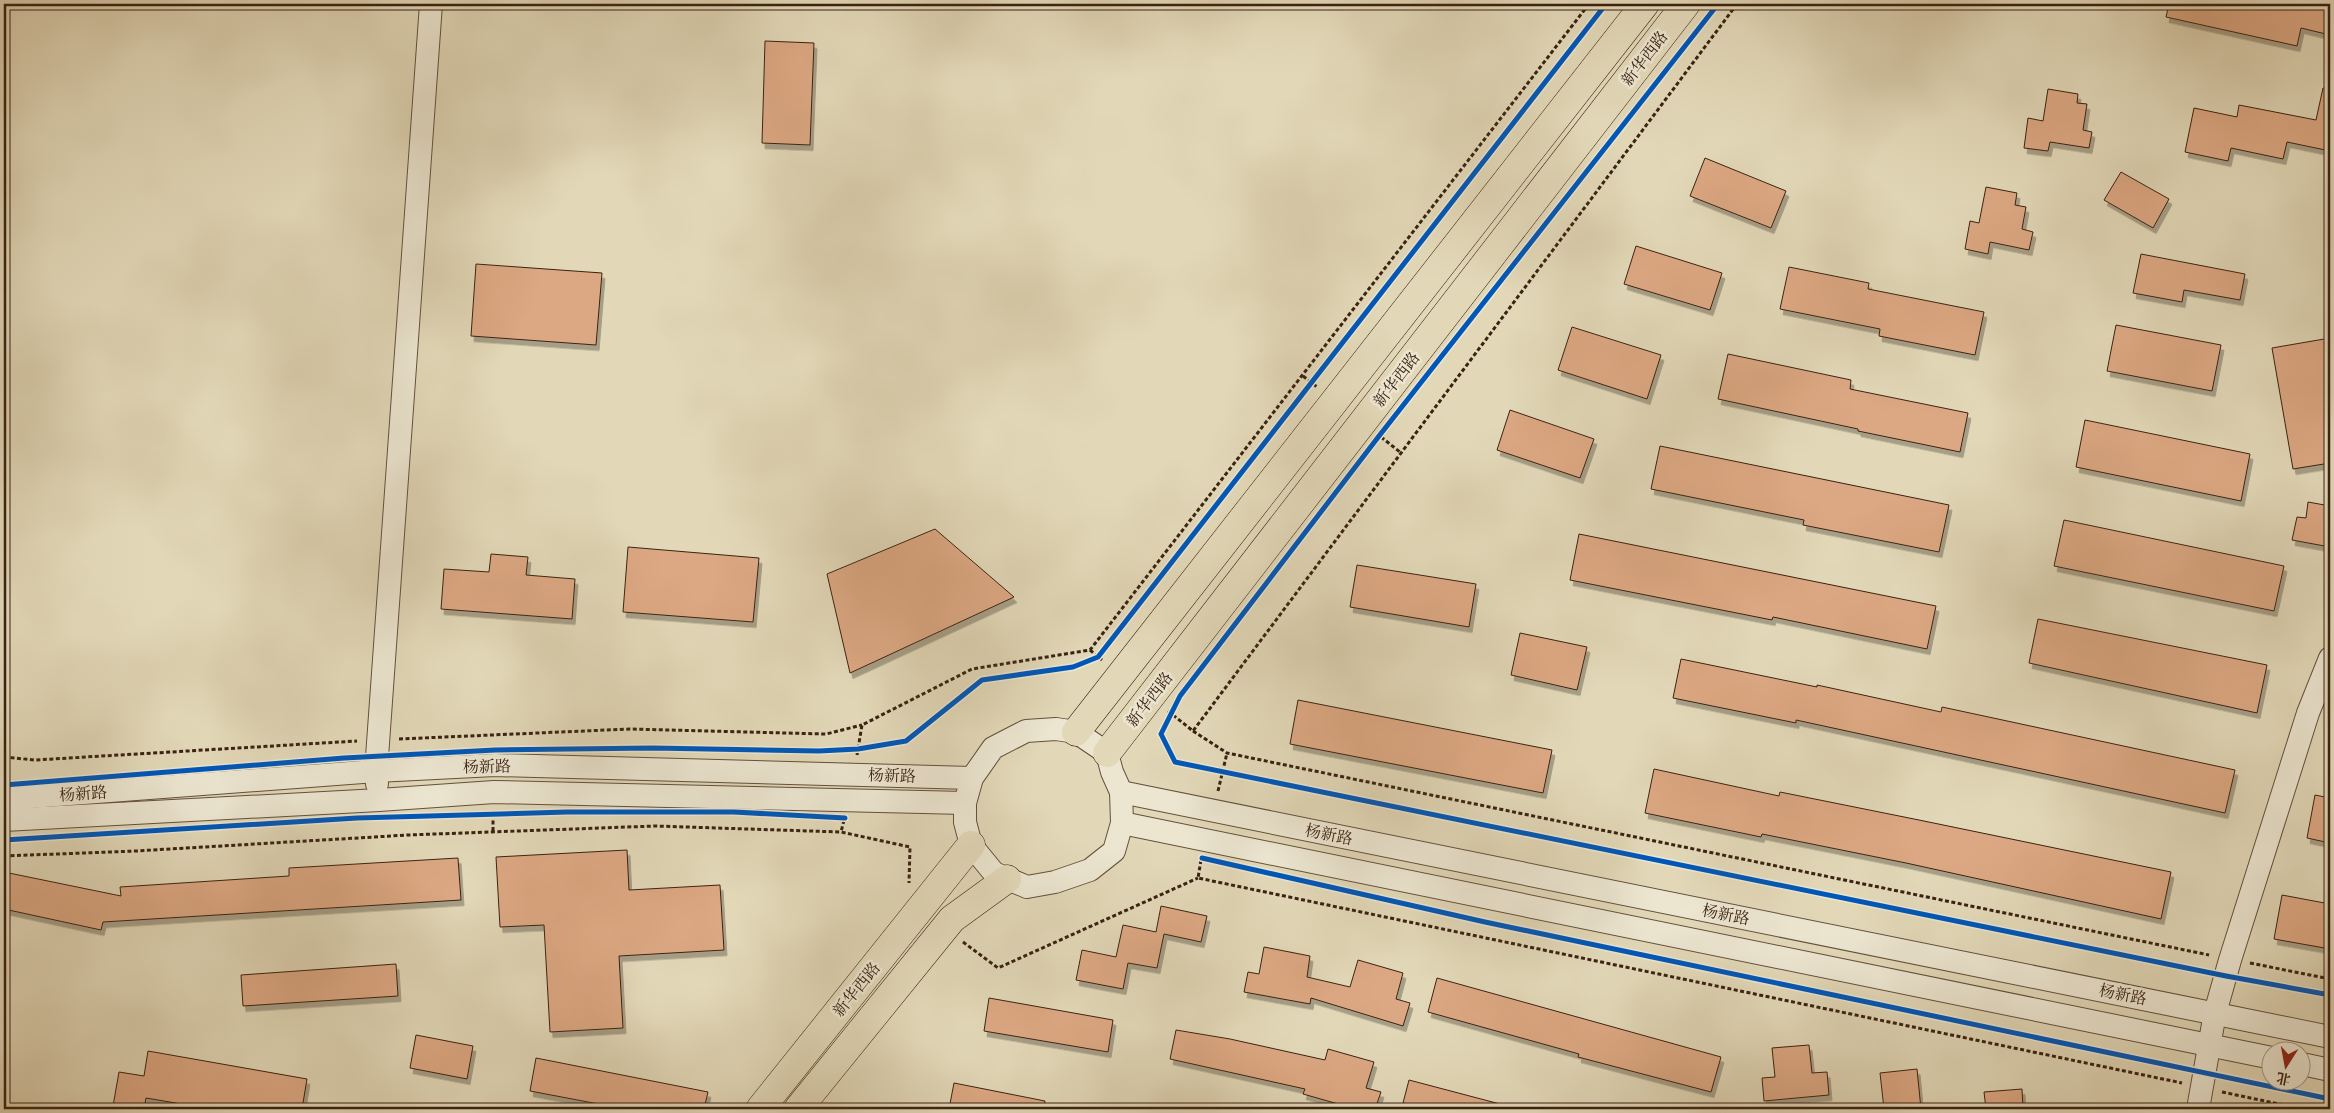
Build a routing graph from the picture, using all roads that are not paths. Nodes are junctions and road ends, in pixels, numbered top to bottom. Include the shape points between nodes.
1 (431, 4) edge
2 (1645, 4) edge
3 (1686, 4) edge
4 (2330, 658) edge
5 (1076, 732) junction
6 (1106, 753) junction
7 (376, 771) junction
8 (972, 778) junction
9 (1121, 792) junction
10 (4, 799) edge
11 (379, 800) junction
12 (965, 803) junction
13 (4, 820) edge
14 (1122, 823) junction
15 (971, 845) junction
16 (1006, 879) junction
17 (2215, 1013) junction
18 (2330, 1037) edge
19 (2209, 1045) junction
20 (2262, 1056) edge
21 (2312, 1066) edge
22 (2330, 1070) edge
23 (760, 1109) edge
24 (798, 1109) edge
25 (2198, 1109) edge

1 - 7 street
2 - 5 main road, 新华西路
3 - 6 main road, 新华西路
4 - 17 street via 2308,713
5 - 6 street
5 - 8 street via 1056,729 1026,731 993,748
6 - 9 street
7 - 8 street, 杨新路 via 495,765
7 - 10 street, 杨新路
7 - 11 street
8 - 12 street
9 - 14 street
9 - 17 street, 杨新路
11 - 12 street, 杨新路 via 494,792
11 - 13 street, 杨新路
12 - 15 street via 965,822
14 - 16 street via 1114,850 1090,870 1055,882 1026,887
14 - 19 street, 杨新路
15 - 16 street via 994,873
15 - 23 main road, 新华西路
16 - 24 main road, 新华西路 via 952,920
17 - 18 street, 杨新路
17 - 19 street
19 - 20 street, 杨新路
19 - 25 street
21 - 22 street

